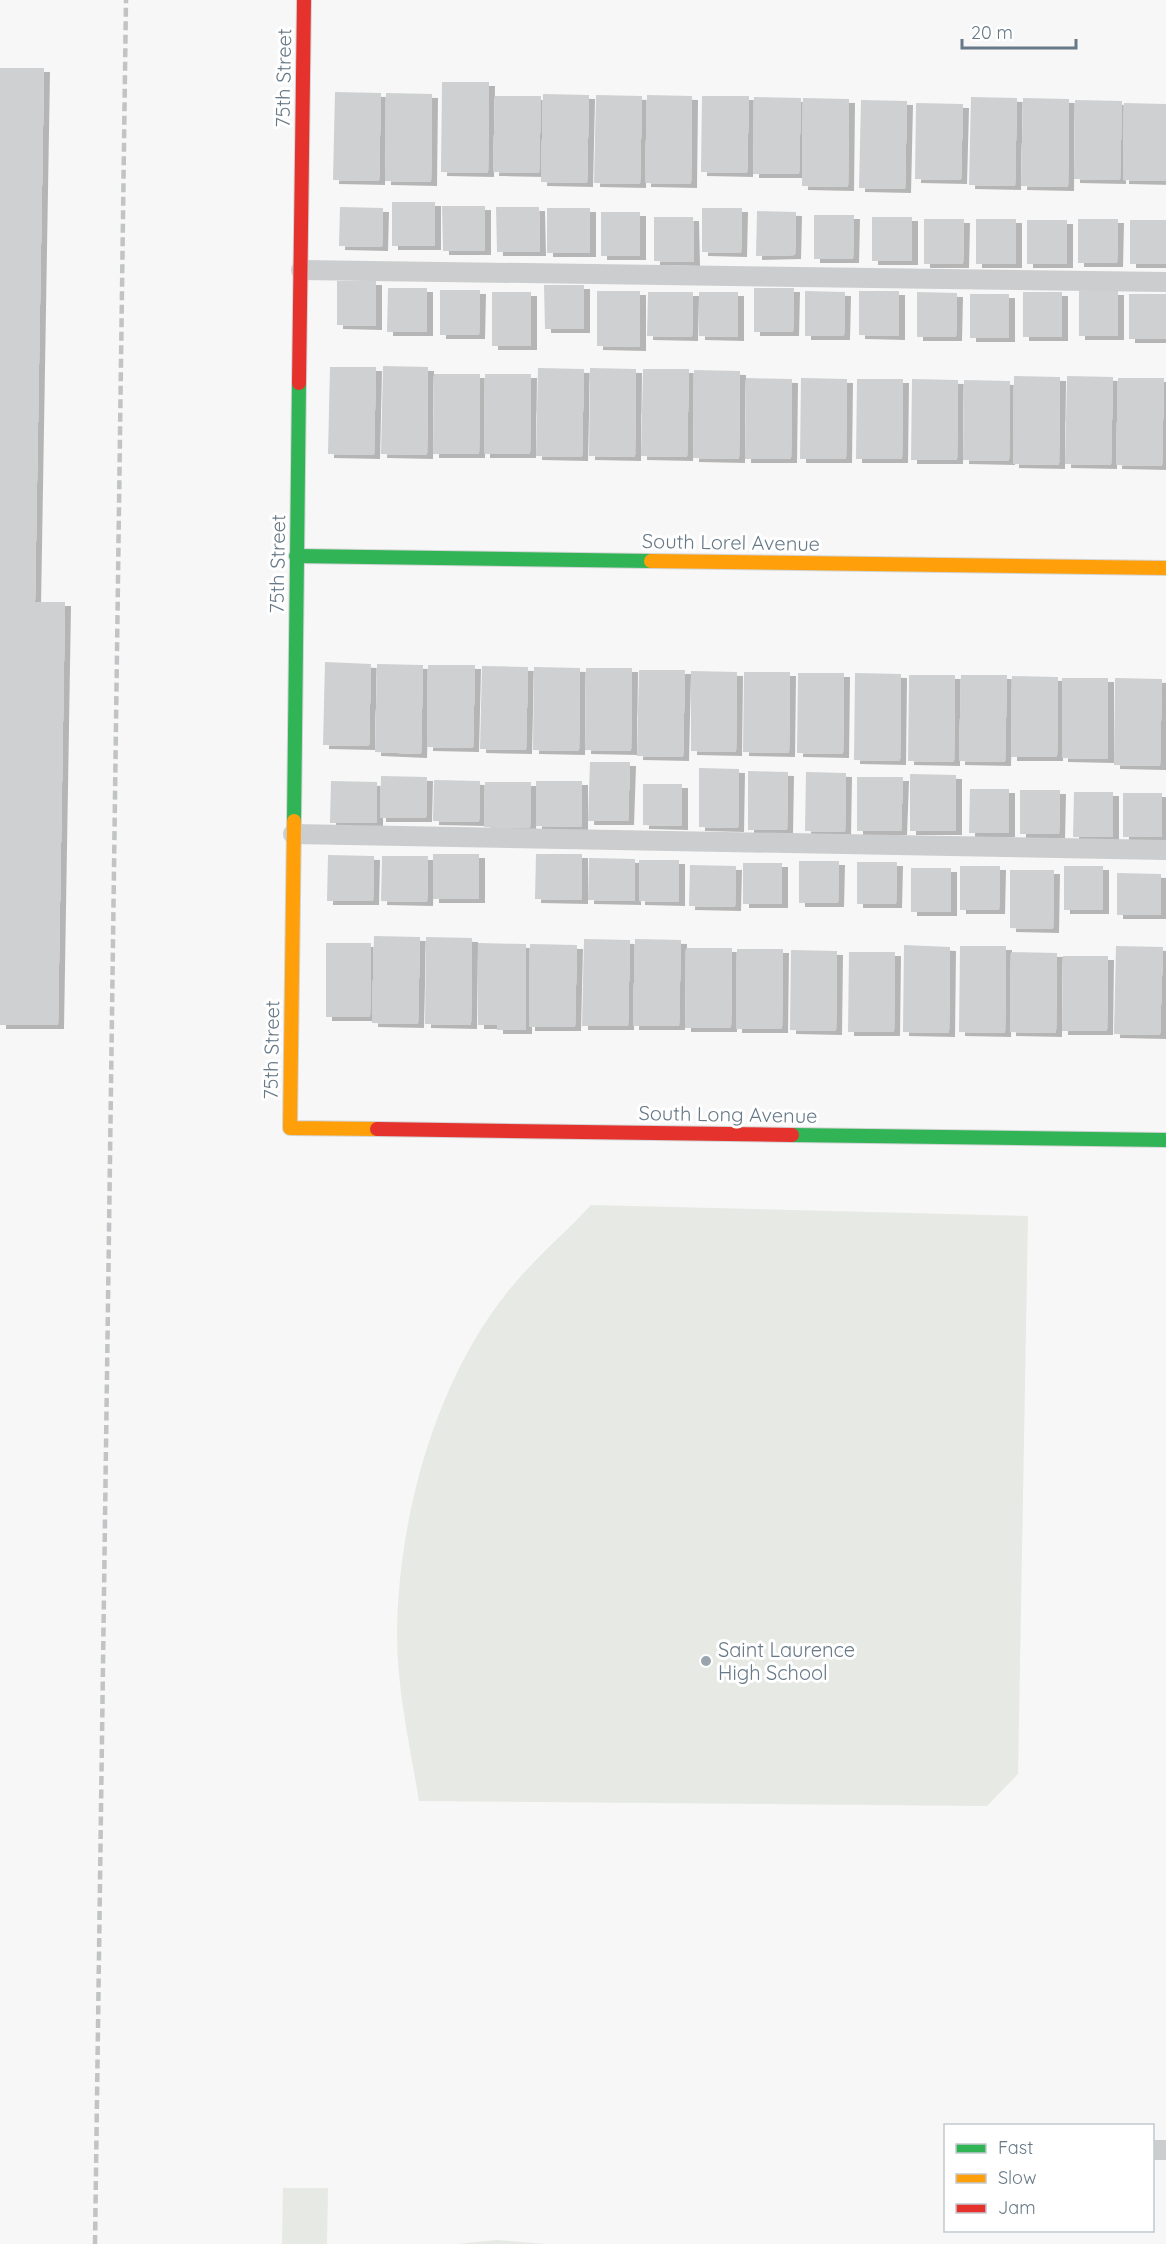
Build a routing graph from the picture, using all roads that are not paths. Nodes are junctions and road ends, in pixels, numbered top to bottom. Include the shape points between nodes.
1 (304, 0) edge
2 (301, 270) junction
3 (1166, 282) edge
4 (296, 556) junction
5 (1166, 568) edge
6 (293, 834) junction
7 (1166, 850) edge
8 (290, 1128) joint
9 (1166, 1140) edge

1 - 2 street, 75th Street
2 - 3 lane
2 - 4 street, 75th Street
4 - 5 street, South Lorel Avenue
4 - 6 street, 75th Street
6 - 7 lane
6 - 8 street, 75th Street
8 - 9 street, South Long Avenue

